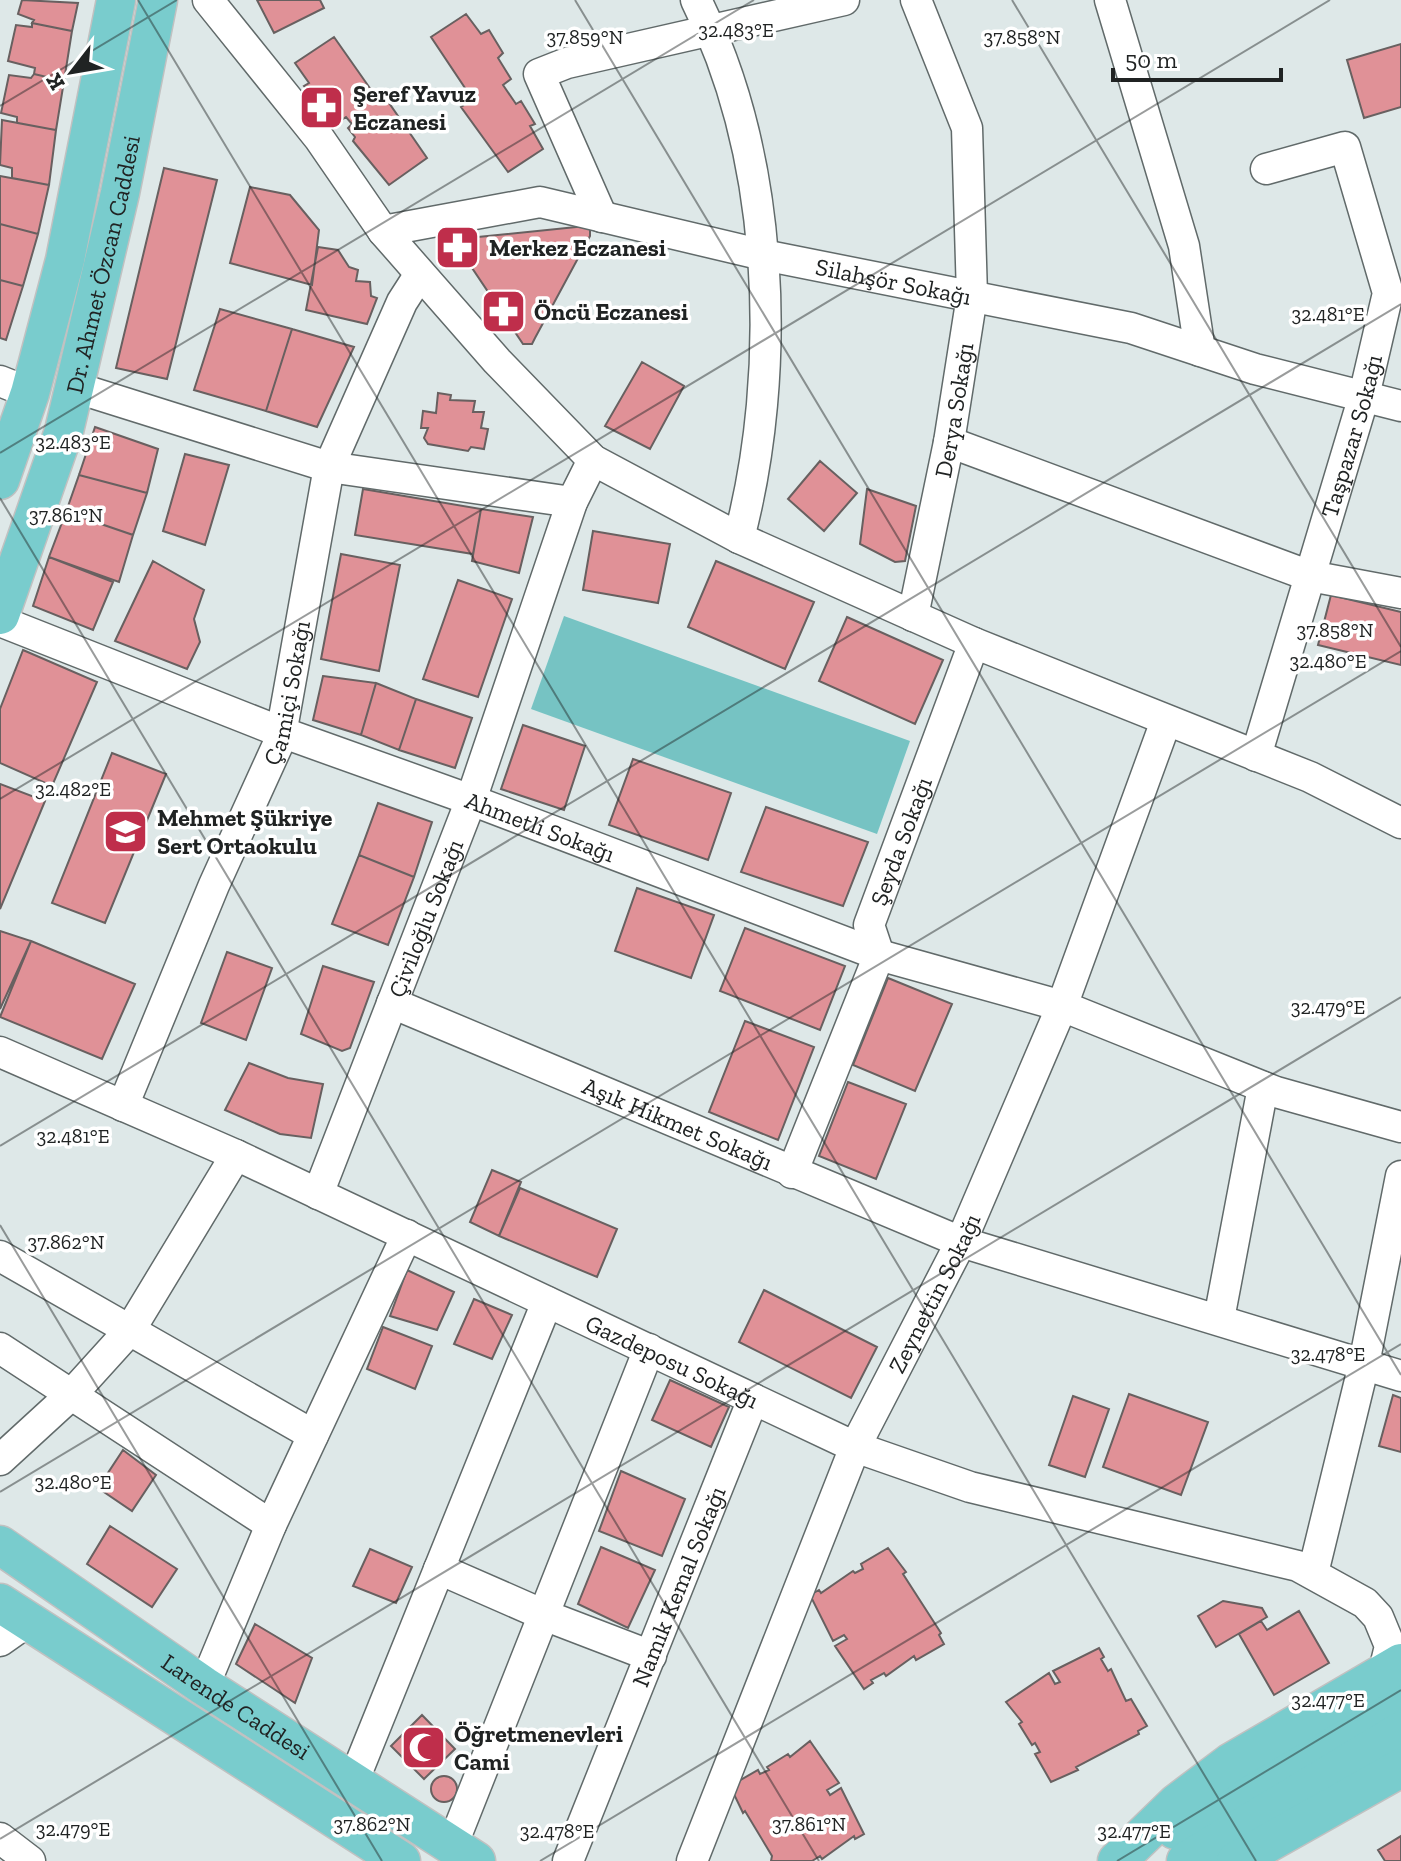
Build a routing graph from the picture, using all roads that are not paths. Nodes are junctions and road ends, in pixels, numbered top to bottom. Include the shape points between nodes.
1 (116, 0) edge
2 (158, 0) edge
3 (208, 0) edge
4 (696, 0) edge
5 (844, 0) edge
6 (1110, 0) edge
7 (920, 8) edge
8 (711, 29) junction
9 (1266, 169) dead end
10 (602, 217) junction
11 (383, 231) junction
12 (763, 255) junction
13 (420, 274) junction
14 (972, 296) junction
15 (1200, 351) junction
16 (15, 387) edge
17 (74, 387) junction
18 (1364, 396) junction
19 (1401, 406) edge
20 (949, 442) junction
21 (593, 460) junction
22 (329, 467) junction
23 (0, 480) edge
24 (572, 502) junction
25 (739, 538) junction
26 (1310, 576) junction
27 (1401, 593) edge
28 (913, 616) junction
29 (0, 618) edge
30 (974, 643) junction
31 (1166, 721) junction
32 (281, 732) junction
33 (1256, 756) junction
34 (471, 800) junction
35 (1401, 823) edge
36 (879, 955) junction
37 (392, 1003) junction
38 (1073, 1011) junction
39 (0, 1052) edge
40 (1263, 1087) junction
41 (123, 1106) junction
42 (1401, 1127) edge
43 (236, 1155) junction
44 (792, 1173) junction
45 (1401, 1176) edge
46 (318, 1194) junction
47 (407, 1235) junction
48 (961, 1242) junction
49 (0, 1256) edge
50 (547, 1302) junction
51 (1219, 1319) junction
52 (130, 1330) junction
53 (0, 1348) edge
54 (649, 1349) junction
55 (1364, 1364) junction
56 (1401, 1376) edge
57 (72, 1394) junction
58 (753, 1399) junction
59 (313, 1435) junction
60 (855, 1447) junction
61 (0, 1460) edge
62 (271, 1525) junction
63 (0, 1545) edge
64 (439, 1569) junction
65 (1313, 1573) junction
66 (1365, 1603) junction
67 (1401, 1610) edge
68 (544, 1615) junction
69 (9, 1622) edge
70 (651, 1656) junction
71 (1395, 1677) edge
72 (204, 1686) junction
73 (1401, 1731) edge
74 (1401, 1768) edge
75 (353, 1782) junction
76 (0, 1838) edge
77 (464, 1853) edge
78 (30, 1861) edge
79 (401, 1861) edge
80 (568, 1861) edge
81 (692, 1861) edge
82 (1120, 1861) edge
83 (1186, 1861) edge
84 (1236, 1861) edge

1 - 16 main road, Dr. Ahmet Özcan Caddesi via 65,260
2 - 17 main road, Dr. Ahmet Özcan Caddesi
3 - 11 street via 319,138
4 - 8 street
5 - 8 street
6 - 15 street via 1184,246
7 - 14 street, Derya Sokağı via 967,128
8 - 10 street via 539,74
8 - 12 street via 735,99 761,217
9 - 18 street, Taşpazar Sokağı via 1345,147 1388,293
10 - 11 street, Silahşör Sokağı via 540,202
10 - 12 street, Silahşör Sokağı
11 - 13 street
12 - 14 street, Silahşör Sokağı
12 - 25 street via 763,404 755,478
13 - 21 street
13 - 22 street, Çamiçi Sokağı via 402,302
14 - 15 street, Silahşör Sokağı via 1131,328
14 - 20 street, Derya Sokağı
15 - 18 street, Silahşör Sokağı
16 - 23 main road, Dr. Ahmet Özcan Caddesi
17 - 22 street
17 - 29 main road, Dr. Ahmet Özcan Caddesi
18 - 19 street, Silahşör Sokağı
18 - 26 street, Taşpazar Sokağı
20 - 26 street
20 - 28 street, Derya Sokağı
21 - 24 street, Çiviloğlu Sokağı
21 - 25 street
22 - 24 street
22 - 32 street, Çamiçi Sokağı
24 - 34 street, Çiviloğlu Sokağı
25 - 28 street
26 - 27 street
26 - 33 street, Taşpazar Sokağı
28 - 30 street
29 - 32 street, Ahmetli Sokağı
30 - 31 street
30 - 36 street, Şeyda Sokağı via 869,925
31 - 33 street
31 - 38 street, Zeynettin Sokağı
32 - 34 street, Ahmetli Sokağı
32 - 41 street, Çamiçi Sokağı
33 - 35 street
34 - 36 street, Ahmetli Sokağı
34 - 37 street, Çiviloğlu Sokağı
36 - 38 street, Ahmetli Sokağı
36 - 44 street
37 - 44 street, Aşık Hikmet Sokağı
37 - 46 street, Çiviloğlu Sokağı
38 - 40 street, Ahmetli Sokağı
38 - 48 street, Zeynettin Sokağı
39 - 41 street, Gazdeposu Sokağı
40 - 42 street, Ahmetli Sokağı
40 - 51 street
41 - 43 street, Gazdeposu Sokağı
43 - 46 street, Gazdeposu Sokağı
43 - 52 street
44 - 48 street, Aşık Hikmet Sokağı
45 - 55 street
46 - 47 street, Gazdeposu Sokağı
47 - 50 street, Gazdeposu Sokağı
47 - 59 street
48 - 51 street, Aşık Hikmet Sokağı
48 - 60 street, Zeynettin Sokağı
49 - 52 street
50 - 54 street, Gazdeposu Sokağı
50 - 64 street
51 - 55 street, Aşık Hikmet Sokağı
52 - 57 street
52 - 59 street
53 - 57 street
54 - 58 street, Gazdeposu Sokağı
54 - 68 street
55 - 56 street, Aşık Hikmet Sokağı
55 - 65 street
57 - 61 street
57 - 62 street
58 - 60 street, Gazdeposu Sokağı
58 - 70 street, Namık Kemal Sokağı
59 - 62 street
60 - 65 street, Gazdeposu Sokağı via 970,1487
60 - 81 street, Zeynettin Sokağı
62 - 72 street
63 - 72 main road, Larende Caddesi
64 - 68 street
64 - 75 street
65 - 66 street, Gazdeposu Sokağı
66 - 67 street
66 - 71 street via 1378,1617 1390,1646
68 - 70 street
68 - 77 street
69 - 79 main road, Larende Caddesi
70 - 80 street, Namık Kemal Sokağı
71 - 82 main road
72 - 75 main road, Larende Caddesi
73 - 83 main road
74 - 84 main road
75 - 77 main road, Larende Caddesi
76 - 78 street

